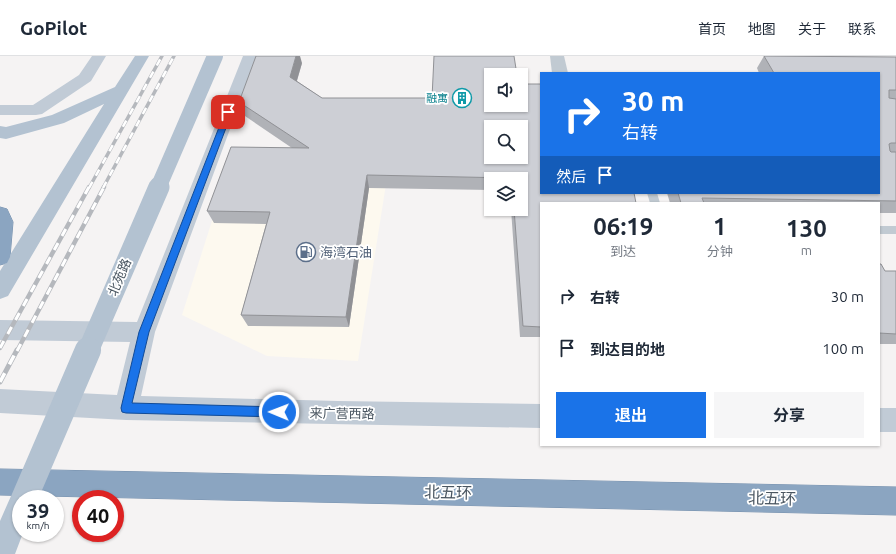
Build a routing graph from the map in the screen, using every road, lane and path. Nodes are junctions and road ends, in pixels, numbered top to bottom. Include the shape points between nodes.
1 (99, 56) edge
2 (142, 56) edge
3 (215, 56) edge
4 (250, 56) edge
5 (557, 56) edge
6 (560, 72) edge
7 (122, 90) junction
8 (0, 110) edge
9 (0, 132) edge
10 (1, 218) edge
11 (880, 230) edge
12 (896, 230) edge
13 (0, 257) edge
14 (0, 290) edge
15 (0, 330) edge
16 (144, 332) junction
17 (0, 401) edge
18 (126, 408) junction
19 (540, 416) edge
20 (880, 420) edge
21 (896, 420) edge
22 (0, 482) edge
23 (28, 490) edge
24 (896, 501) edge
25 (12, 527) edge
26 (0, 554) edge

1 - 8 street via 84,78 36,110
2 - 7 main road
3 - 23 main road, 北苑路, bridge
4 - 16 street
5 - 6 street
7 - 9 main road via 58,119 6,133
7 - 14 main road
10 - 13 highway
11 - 12 lane
15 - 16 street
16 - 18 street
17 - 18 street, 来广营西路
18 - 19 street, 来广营西路
20 - 21 street
22 - 24 highway, 北五环
25 - 26 main road

